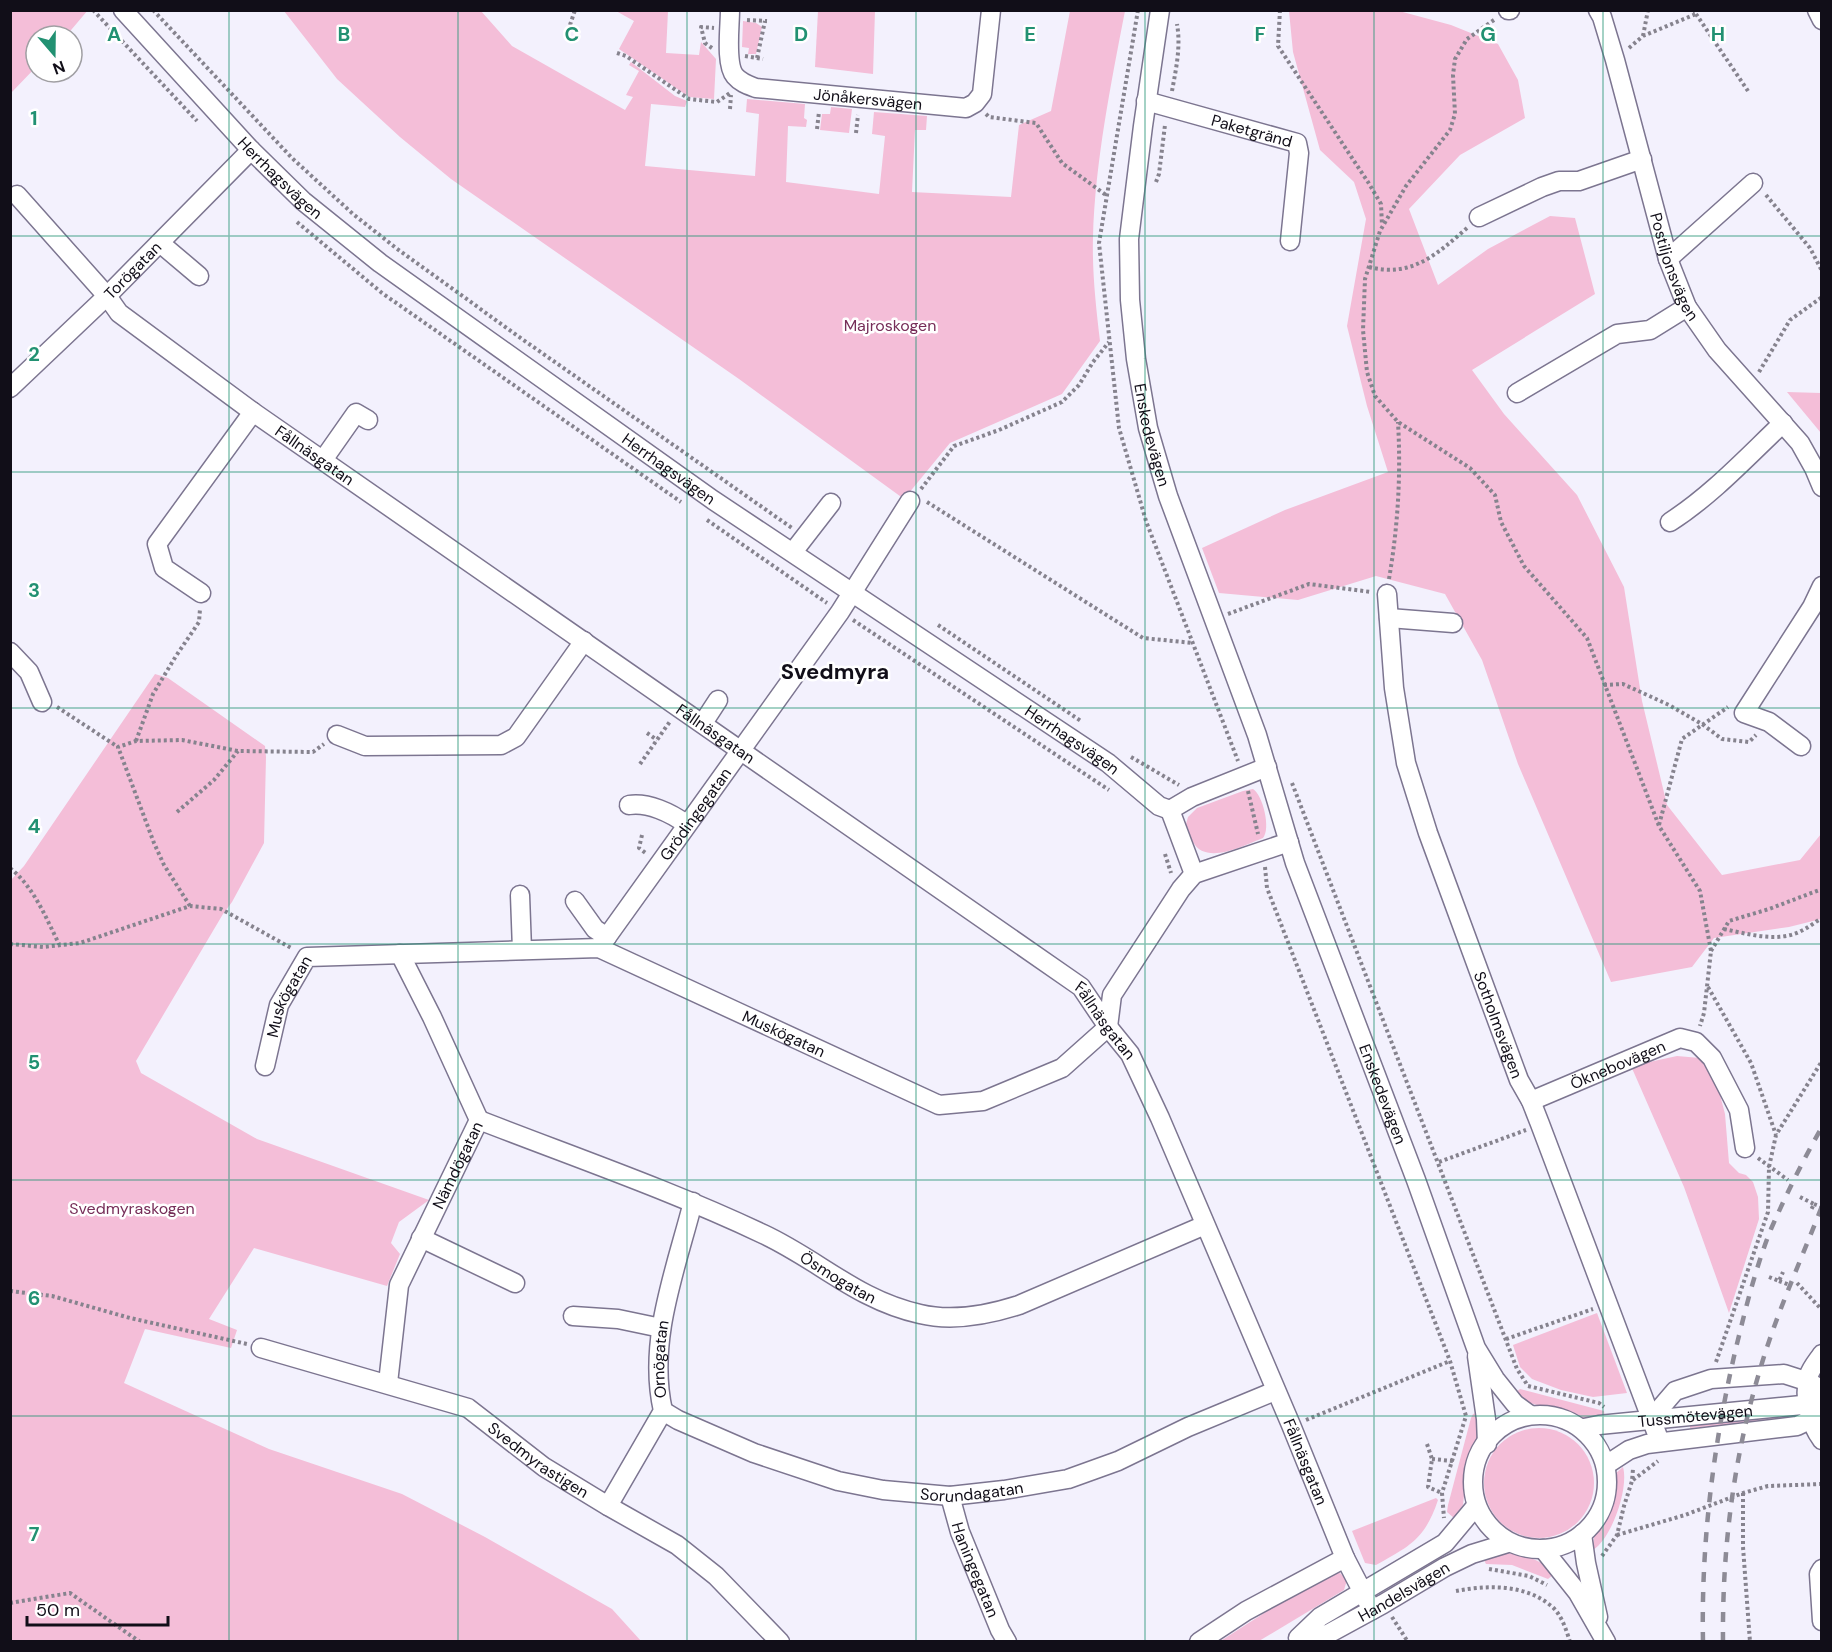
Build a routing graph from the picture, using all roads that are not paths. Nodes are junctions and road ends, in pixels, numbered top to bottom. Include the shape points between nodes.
1 (123, 10) edge
2 (991, 10) edge
3 (1598, 10) edge
4 (1817, 10) edge
5 (1168, 14) edge
6 (737, 15) edge
7 (1821, 20) edge
8 (1146, 101) junction
9 (251, 150) junction
10 (1642, 159) junction
11 (1753, 183) dead end
12 (17, 195) dead end
13 (1479, 217) road end
14 (1290, 242) dead end
15 (160, 243) junction
16 (1668, 259) junction
17 (199, 276) dead end
18 (107, 296) junction
19 (1687, 308) junction
20 (10, 388) edge
21 (1517, 393) dead end
22 (253, 411) junction
23 (368, 420) dead end
24 (1783, 423) junction
25 (322, 460) junction
26 (1821, 487) edge
27 (913, 498) road end
28 (831, 503) dead end
29 (1670, 522) dead end
30 (793, 552) junction
31 (1821, 586) edge
32 (852, 591) junction
33 (201, 593) road end
34 (1387, 594) road end
35 (1389, 618) junction
36 (1453, 623) dead end
37 (584, 641) junction
38 (10, 652) edge
39 (718, 700) dead end
40 (42, 702) road end
41 (703, 723) junction
42 (337, 735) road end
43 (1801, 746) dead end
44 (740, 748) junction
45 (1267, 767) junction
46 (628, 804) dead end
47 (1170, 810) junction
48 (686, 824) junction
49 (1289, 842) junction
50 (1194, 874) junction
51 (520, 895) dead end
52 (575, 901) dead end
53 (603, 942) junction
54 (522, 950) junction
55 (400, 954) junction
56 (1108, 1027) junction
57 (265, 1066) dead end
58 (1531, 1101) junction
59 (479, 1120) junction
60 (1745, 1148) dead end
61 (693, 1202) junction
62 (1205, 1225) junction
63 (421, 1238) junction
64 (515, 1282) dead end
65 (573, 1316) dead end
66 (661, 1328) junction
67 (261, 1348) road end
68 (1476, 1348) junction
69 (1821, 1354) edge
70 (388, 1383) junction
71 (1815, 1386) edge
72 (1275, 1391) junction
73 (1815, 1410) edge
74 (663, 1411) junction
75 (1530, 1415) junction
76 (1651, 1419) junction
77 (1584, 1428) junction
78 (1821, 1440) edge
79 (1660, 1442) junction
80 (1486, 1444) junction
81 (1606, 1466) junction
82 (950, 1496) junction
83 (608, 1506) junction
84 (1476, 1506) junction
85 (1582, 1534) junction
86 (1508, 1543) junction
87 (1543, 1549) junction
88 (1345, 1558) junction
89 (1821, 1569) edge
90 (1362, 1592) junction
91 (1377, 1607) junction
92 (1821, 1621) edge
93 (1297, 1640) edge
94 (780, 1641) edge
95 (1007, 1641) edge
96 (1199, 1641) edge
97 (1606, 1641) edge

1 - 9 street, Herrhagsvägen
2 - 6 street, Jönåkersvägen via 982,94 966,108 732,84 729,50
3 - 10 street, Postiljonsvägen
4 - 7 street
5 - 8 street, Enskedevägen
8 - 14 street, Paketgränd via 1297,142
8 - 45 street, Enskedevägen via 1129,248 1131,312 1148,428 1168,496
9 - 15 street, Torögatan
9 - 30 street, Herrhagsvägen via 303,201 380,263 713,500
10 - 13 street via 1580,181 1559,181 1542,187
10 - 16 street, Postiljonsvägen
11 - 16 street
12 - 18 street, Fållnäsgatan
15 - 17 street
15 - 18 street, Torögatan
16 - 19 street, Postiljonsvägen
18 - 20 street, Torögatan
18 - 22 street, Fållnäsgatan via 119,313
19 - 21 street via 1650,330 1617,334
19 - 24 street, Postiljonsvägen via 1717,350
22 - 25 street, Fållnäsgatan
22 - 33 street via 157,544 164,568
23 - 25 street via 356,413
24 - 26 street, Postiljonsvägen via 1800,443
24 - 29 street
25 - 37 street, Fållnäsgatan
27 - 32 street, Grödingegatan
28 - 30 street
30 - 32 street, Herrhagsvägen
31 - 43 street via 1812,607 1744,713 1769,722
32 - 44 street, Grödingegatan
32 - 47 street, Herrhagsvägen via 1108,763 1159,806
34 - 35 street, Sotholmsvägen
35 - 36 street
35 - 58 street, Sotholmsvägen via 1394,688 1406,764 1519,1080
37 - 41 street, Fållnäsgatan
37 - 42 street via 516,737 501,746 365,746
38 - 40 street via 29,672
39 - 41 street
41 - 44 street, Fållnäsgatan
44 - 48 street, Grödingegatan
44 - 56 street, Fållnäsgatan via 1082,987
45 - 47 street
45 - 49 street, Enskedevägen
46 - 48 street via 640,803
47 - 50 street
48 - 53 street, Grödingegatan
49 - 50 street
49 - 68 street, Enskedevägen
50 - 56 street via 1112,995
51 - 54 street
52 - 53 street
53 - 54 street, Muskögatan
53 - 56 street, Muskögatan via 939,1105 983,1101 1062,1068
54 - 55 street, Muskögatan
55 - 57 street, Muskögatan via 307,957 279,1005
55 - 59 street, Nämdögatan
56 - 62 street, Fållnäsgatan via 1130,1054
58 - 60 street, Öknebovägen via 1680,1038 1695,1042 1712,1058 1739,1110
58 - 76 street, Sotholmsvägen
59 - 61 street, Ösmogatan
59 - 63 street, Nämdögatan
61 - 62 street, Ösmogatan via 766,1235 863,1294 922,1315 950,1317 994,1314 1019,1305
61 - 66 street, Ornögatan
62 - 72 street, Fållnäsgatan
63 - 64 street
63 - 70 street, Nämdögatan via 399,1285
65 - 66 street via 618,1319
66 - 74 street, Ornögatan via 658,1353
67 - 70 street, Svedmyrastigen
68 - 75 street, Enskedevägen via 1515,1404
68 - 80 street, Enskedevägen
69 - 71 street via 1809,1375
70 - 83 street, Svedmyrastigen via 468,1408 544,1467
71 - 73 street
71 - 76 street via 1784,1374 1711,1378 1676,1391
72 - 82 street, Sorundagatan via 1068,1479
72 - 88 street, Fållnäsgatan
73 - 76 street, Tussmötevägen
73 - 78 street
73 - 79 street, Tussmötevägen via 1797,1426
74 - 82 street, Sorundagatan via 754,1453 838,1481
74 - 83 street, Ornögatan
75 - 77 street via 1563,1419
75 - 80 street via 1498,1429
76 - 77 street, Tussmötevägen
76 - 79 street, Sotholmsvägen
77 - 81 street
79 - 81 street, Tussmötevägen via 1629,1450
80 - 84 street via 1474,1470
81 - 85 street via 1607,1490 1600,1514
82 - 95 street, Haningegatan via 960,1532
83 - 94 street, Svedmyrastigen via 678,1545 716,1576
84 - 86 street via 1485,1523
84 - 90 street, Handelsvägen via 1445,1543
85 - 87 street via 1563,1545
85 - 97 street via 1596,1611
86 - 87 street
86 - 91 street, Handelsvägen via 1472,1554
87 - 97 street via 1578,1593
88 - 90 street, Fållnäsgatan
88 - 96 street
89 - 92 street
90 - 91 street, Fållnäsgatan
90 - 93 street, Handelsvägen via 1320,1617
91 - 93 street, Handelsvägen via 1328,1634

